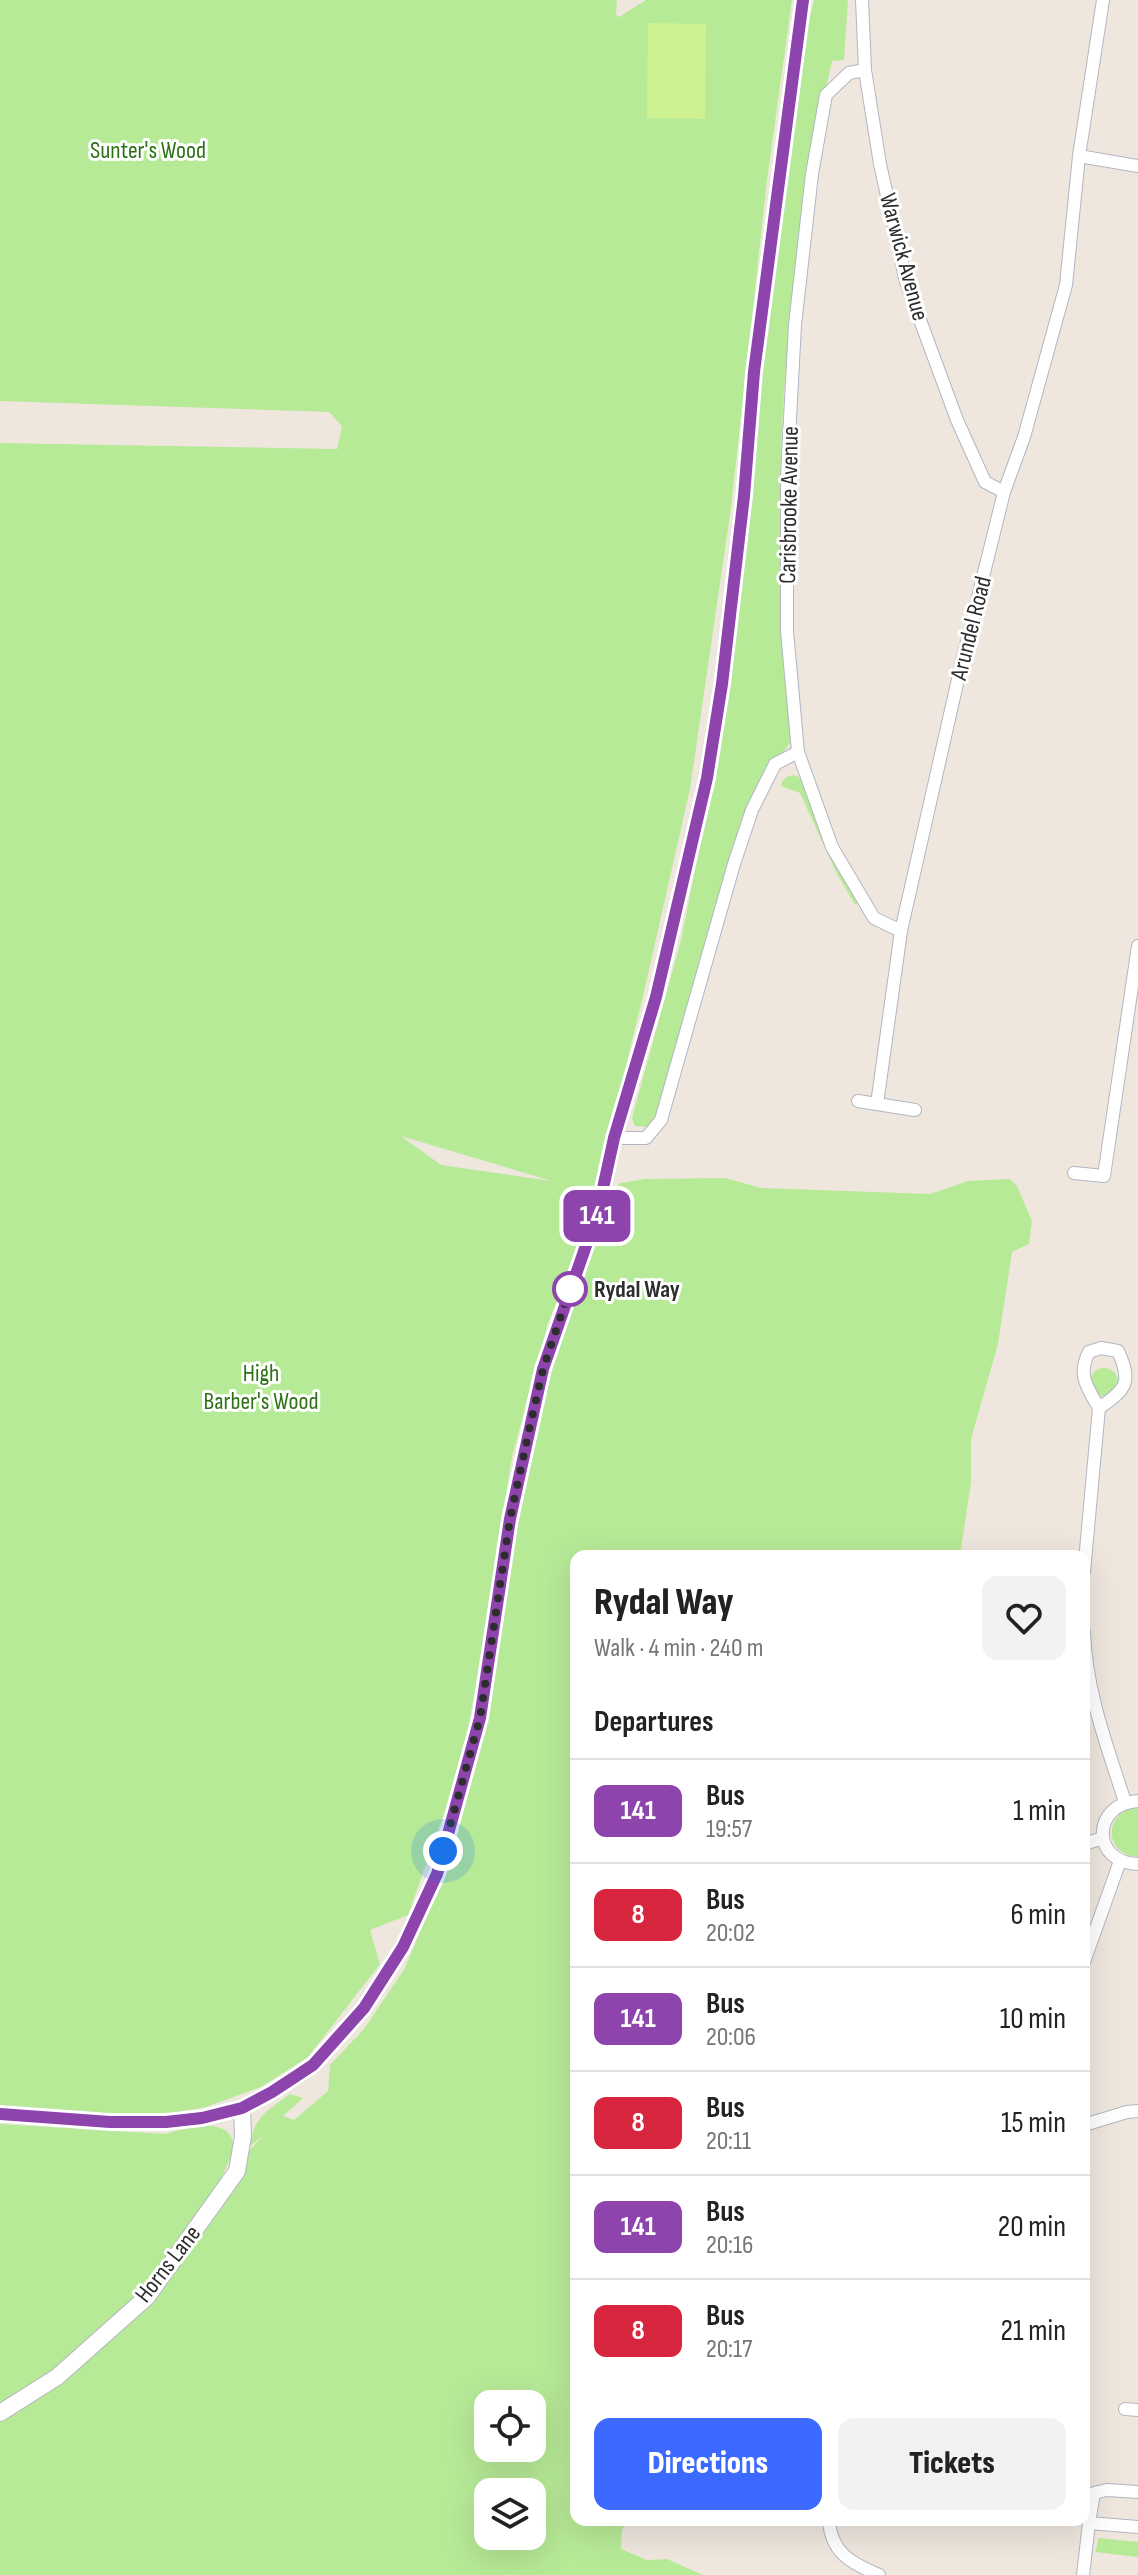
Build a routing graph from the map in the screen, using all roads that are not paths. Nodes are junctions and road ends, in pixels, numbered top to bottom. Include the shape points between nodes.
1 (803, 0) edge
2 (862, 0) edge
3 (1103, 0) edge
4 (865, 70) junction
5 (1079, 156) junction
6 (1138, 166) edge
7 (1004, 492) junction
8 (798, 752) junction
9 (901, 931) junction
10 (1138, 946) edge
11 (858, 1101) dead end
12 (877, 1104) junction
13 (915, 1110) dead end
14 (614, 1138) junction
15 (1074, 1173) dead end
16 (1099, 1408) junction
17 (1086, 1550) edge
18 (1090, 1684) edge
19 (1132, 1801) edge
20 (1103, 1838) junction
21 (1090, 1842) edge
22 (1120, 1861) junction
23 (1138, 1864) edge
24 (1090, 1945) edge
25 (242, 2108) junction
26 (1138, 2111) edge
27 (0, 2114) edge
28 (1090, 2123) edge
29 (0, 2413) edge
30 (1138, 2492) edge
31 (1090, 2517) edge
32 (1090, 2523) edge
33 (830, 2526) edge
34 (1089, 2526) edge
35 (1138, 2527) edge
36 (879, 2575) edge
37 (1083, 2575) edge

1 - 14 street via 707,778 656,997
2 - 4 street, Warwick Avenue
3 - 5 street, Arundel Road
4 - 7 street, Warwick Avenue via 906,282 985,482
4 - 8 street, Carisbrooke Avenue via 849,73 826,95 795,325 787,475 787,631
5 - 6 street
5 - 7 street, Arundel Road via 1066,285
7 - 9 street, Arundel Road
8 - 9 street, Carisbrooke Avenue via 832,847 874,918
8 - 14 street via 775,764 752,810 661,1120 646,1138
9 - 12 street, Arundel Road
10 - 15 street via 1104,1176
11 - 12 street
12 - 13 street
14 - 25 street via 598,1211 543,1369 510,1519 480,1718 437,1874 403,1947 364,2008 313,2065
16 - 16 street via 1082,1366 1089,1352 1118,1351 1127,1372 1124,1386
16 - 17 street
18 - 19 street
19 - 20 street via 1107,1816
20 - 21 street
20 - 22 street
22 - 23 street
22 - 24 street
25 - 27 street via 166,2122
25 - 29 street, Horns Lane via 237,2171 147,2297 57,2377
26 - 28 street
30 - 31 street via 1094,2493
32 - 35 street
33 - 36 street via 837,2549
34 - 37 street

